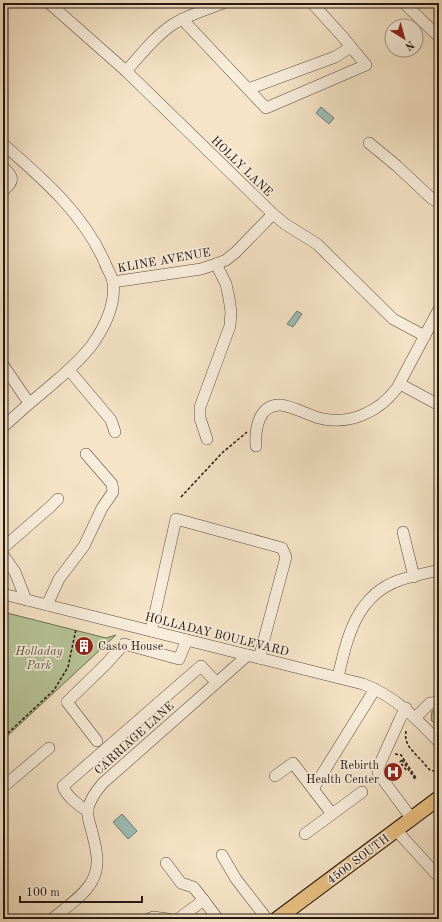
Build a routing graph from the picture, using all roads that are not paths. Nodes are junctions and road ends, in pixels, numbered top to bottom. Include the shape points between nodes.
1 (48, 3) edge
2 (223, 3) edge
3 (312, 3) edge
4 (404, 3) edge
5 (182, 19) junction
6 (439, 37) edge
7 (352, 47) junction
8 (126, 71) junction
9 (248, 89) junction
10 (369, 143) dead end
11 (3, 144) edge
12 (7, 171) edge
13 (3, 191) edge
14 (439, 203) edge
15 (273, 214) junction
16 (216, 264) junction
17 (113, 282) junction
18 (439, 309) edge
19 (425, 336) junction
20 (3, 365) edge
21 (69, 370) junction
22 (400, 384) junction
23 (30, 404) junction
24 (439, 405) edge
25 (3, 427) edge
26 (115, 432) dead end
27 (207, 438) dead end
28 (256, 446) dead end
29 (86, 454) dead end
30 (58, 499) dead end
31 (403, 532) dead end
32 (3, 548) edge
33 (3, 555) edge
34 (439, 570) edge
35 (414, 577) junction
36 (3, 594) edge
37 (26, 600) junction
38 (46, 605) junction
39 (128, 625) junction
40 (151, 631) junction
41 (187, 640) junction
42 (124, 644) junction
43 (248, 655) junction
44 (259, 658) junction
45 (338, 677) junction
46 (216, 682) junction
47 (375, 689) junction
48 (439, 702) edge
49 (406, 708) junction
50 (411, 722) junction
51 (97, 741) dead end
52 (439, 742) edge
53 (49, 748) dead end
54 (275, 776) dead end
55 (3, 787) edge
56 (313, 789) junction
57 (362, 792) dead end
58 (439, 798) edge
59 (88, 811) junction
60 (332, 814) junction
61 (412, 818) junction
62 (396, 830) junction
63 (305, 834) dead end
64 (222, 855) dead end
65 (166, 863) dead end
66 (439, 877) edge
67 (204, 900) junction
68 (52, 919) edge
69 (148, 919) edge
70 (168, 919) edge
71 (178, 919) edge
72 (218, 919) edge
73 (267, 919) edge
74 (277, 919) edge

1 - 8 street, HOLLY LANE
2 - 5 street
3 - 7 street
4 - 6 street
5 - 8 street via 163,32
5 - 9 street
7 - 9 street via 335,57
7 - 9 street via 366,65 266,108
8 - 15 street, HOLLY LANE
10 - 14 street
11 - 17 street via 45,182 75,214 100,252
12 - 13 street via 12,182
15 - 16 street, KLINE AVENUE via 236,252
15 - 19 street, HOLLY LANE via 317,244 393,319
16 - 17 street, KLINE AVENUE via 201,269
16 - 27 street via 226,284 231,312 230,326 200,407 200,418
17 - 21 street via 109,313 101,330 92,345
18 - 19 street
19 - 22 street
20 - 23 street
21 - 23 street
21 - 26 street via 111,420
22 - 24 street
22 - 28 street via 381,405 357,417 326,419 280,405 267,410 256,425
23 - 25 street
29 - 38 street via 112,484 114,492 102,508 84,546 59,579
30 - 32 street
31 - 35 street
33 - 37 street via 15,572
34 - 35 street
35 - 45 street via 389,586 365,604 352,628
36 - 37 street, HOLLADAY BOULEVARD
37 - 38 street, HOLLADAY BOULEVARD
38 - 39 street, HOLLADAY BOULEVARD
39 - 40 street, HOLLADAY BOULEVARD
39 - 42 street
40 - 41 street, HOLLADAY BOULEVARD
40 - 44 street via 176,520 282,548 286,557
41 - 42 street via 179,659
41 - 43 street, HOLLADAY BOULEVARD
42 - 51 street via 67,702
43 - 44 street, HOLLADAY BOULEVARD
43 - 46 street, CARRIAGE LANE
44 - 45 street, HOLLADAY BOULEVARD
45 - 47 street, HOLLADAY BOULEVARD
46 - 59 street, CARRIAGE LANE via 103,783 91,801
46 - 59 street via 201,666 63,786 64,790
47 - 49 street, HOLLADAY BOULEVARD
47 - 56 street
48 - 50 street via 428,705
49 - 50 street, HOLLADAY BOULEVARD
49 - 61 street via 386,749 378,773
50 - 52 street, HOLLADAY BOULEVARD
53 - 55 street
54 - 56 street via 293,763
56 - 60 street
57 - 60 street
58 - 61 main road, 4500 SOUTH
59 - 68 street via 97,854 96,871 86,890
60 - 63 street
61 - 62 main road, 4500 SOUTH
62 - 66 street
62 - 74 main road, 4500 SOUTH
64 - 73 street via 236,879
65 - 67 street via 181,883 193,887
67 - 71 street
67 - 72 street
69 - 70 street

